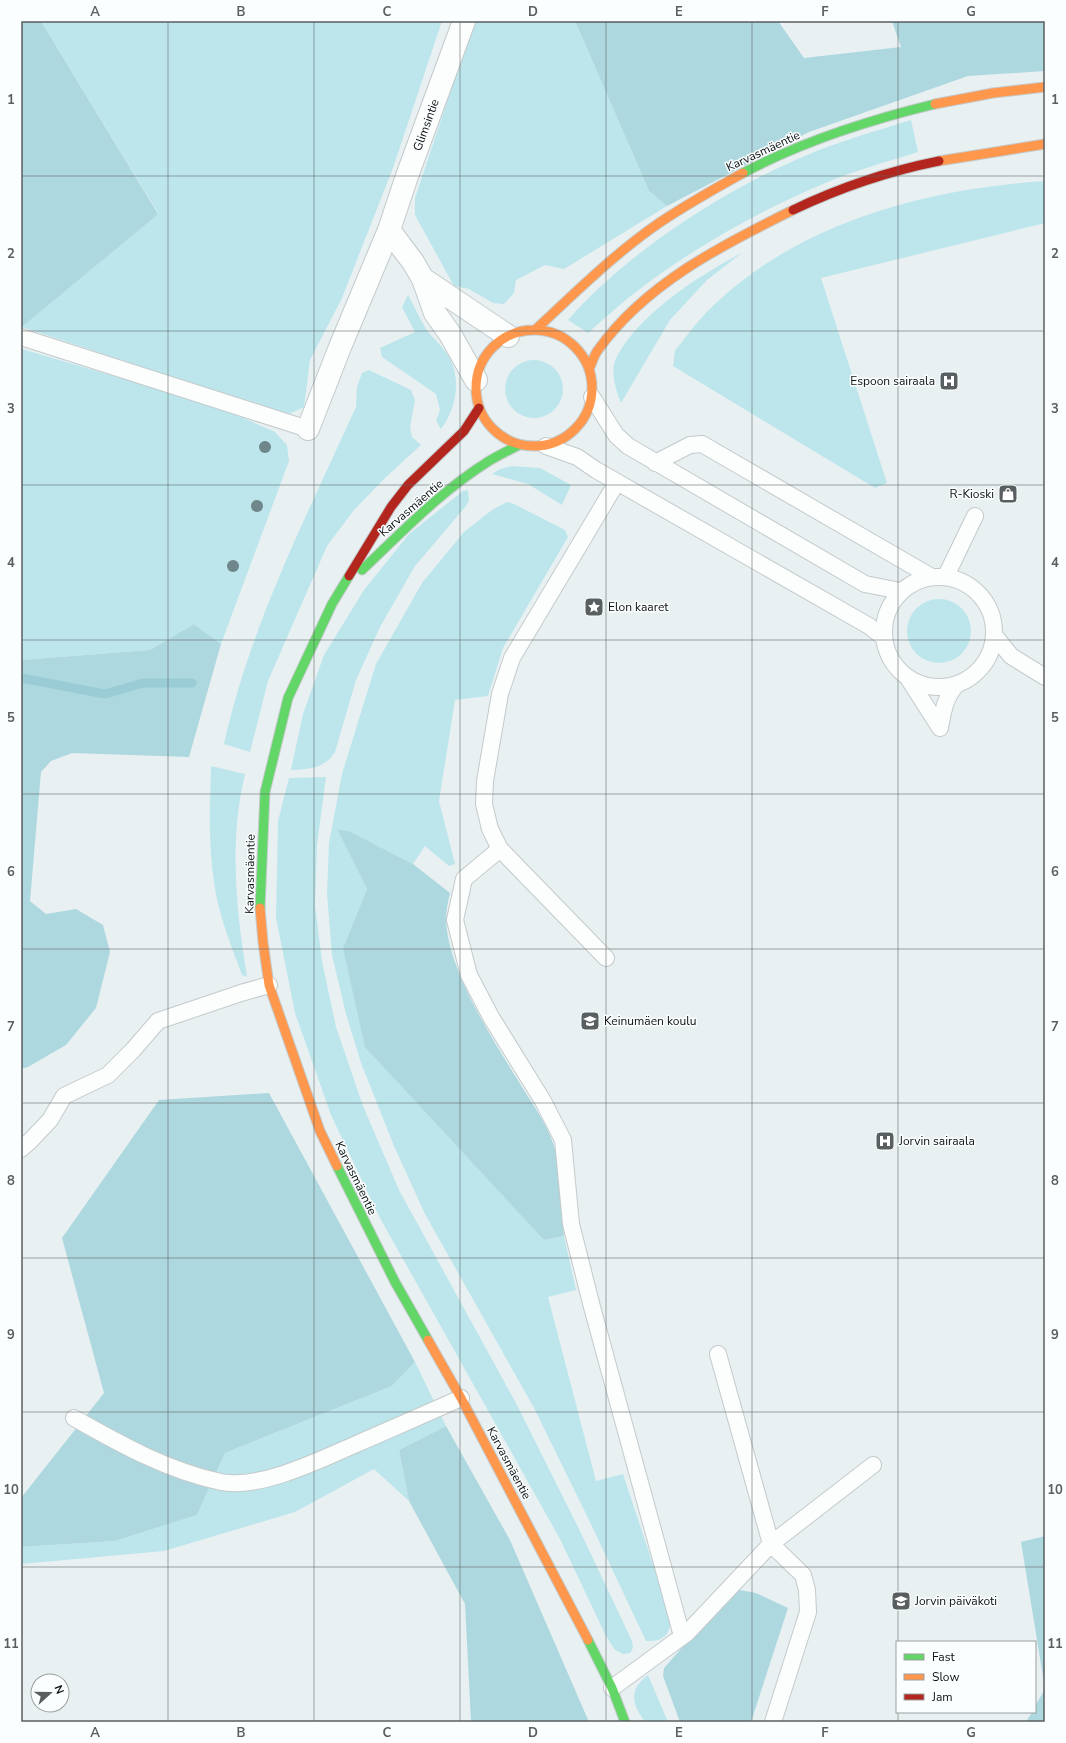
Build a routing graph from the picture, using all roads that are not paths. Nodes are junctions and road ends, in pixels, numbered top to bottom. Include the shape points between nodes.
1 (464, 21) edge
2 (1045, 87) edge
3 (1045, 144) edge
4 (389, 230) junction
5 (423, 279) junction
6 (535, 330) junction
7 (508, 336) junction
8 (21, 337) edge
9 (589, 369) junction
10 (476, 380) junction
11 (592, 397) junction
12 (479, 408) junction
13 (308, 429) joint
14 (519, 445) junction
15 (546, 446) junction
16 (655, 462) junction
17 (617, 482) junction
18 (975, 516) dead end
19 (930, 576) junction
20 (946, 576) junction
21 (900, 591) junction
22 (332, 604) junction
23 (994, 635) junction
24 (883, 637) junction
25 (1045, 677) edge
26 (908, 678) junction
27 (956, 685) junction
28 (500, 849) junction
29 (606, 958) dead end
30 (269, 986) junction
31 (21, 1149) edge
32 (718, 1354) dead end
33 (461, 1398) junction
34 (74, 1418) dead end
35 (873, 1465) dead end
36 (771, 1544) junction
37 (682, 1636) junction
38 (612, 1688) junction
39 (625, 1722) edge
40 (773, 1722) edge

1 - 4 street, Glimsintie
2 - 6 main road, Karvasmäentie via 1008,90 921,106 845,129 788,152 727,182 658,224 612,261
3 - 9 main road via 983,152 877,177 830,194 776,219 740,237 657,290 622,322 598,350
4 - 5 street
4 - 13 street, Glimsintie
5 - 7 street
5 - 10 street via 435,313
6 - 7 main road via 521,331
6 - 9 main road via 562,337 574,345
7 - 10 main road via 486,354 479,366
8 - 13 lane
9 - 11 main road
10 - 12 main road via 475,394
11 - 15 main road via 588,411 577,428 560,441
11 - 16 lane via 616,435 628,446
12 - 14 main road via 494,432
12 - 22 main road, Karvasmäentie via 464,431 408,485 391,507
14 - 15 main road
14 - 22 main road, Karvasmäentie via 468,475 417,518 377,554
15 - 17 lane via 577,457
16 - 19 lane via 690,444 702,444
16 - 21 lane via 865,584
17 - 24 lane via 869,626
17 - 28 lane via 512,658 500,694 485,781 484,804 490,829
18 - 20 lane
19 - 20 lane
19 - 21 lane
20 - 23 lane via 962,581 976,590 987,603 993,618
21 - 24 lane via 890,604 884,620
22 - 30 main road, Karvasmäentie via 288,698 265,792 260,902
23 - 25 lane via 1011,656
23 - 27 lane via 991,651 983,666 971,678
24 - 26 lane via 890,658
26 - 27 lane via 923,685 939,688
26 - 27 lane via 940,728 943,706 948,694
28 - 29 lane
28 - 37 lane via 464,879 454,920 469,975 563,1140 573,1232
30 - 31 lane via 158,1021 108,1076 64,1096 50,1120
30 - 33 main road, Karvasmäentie via 320,1131 392,1276
32 - 36 lane
33 - 34 lane via 298,1469 256,1482 222,1482 177,1470 121,1444
33 - 38 main road, Karvasmäentie
35 - 36 lane
36 - 37 lane
36 - 40 lane via 802,1575 807,1590 808,1612
37 - 38 lane
38 - 39 main road, Karvasmäentie

